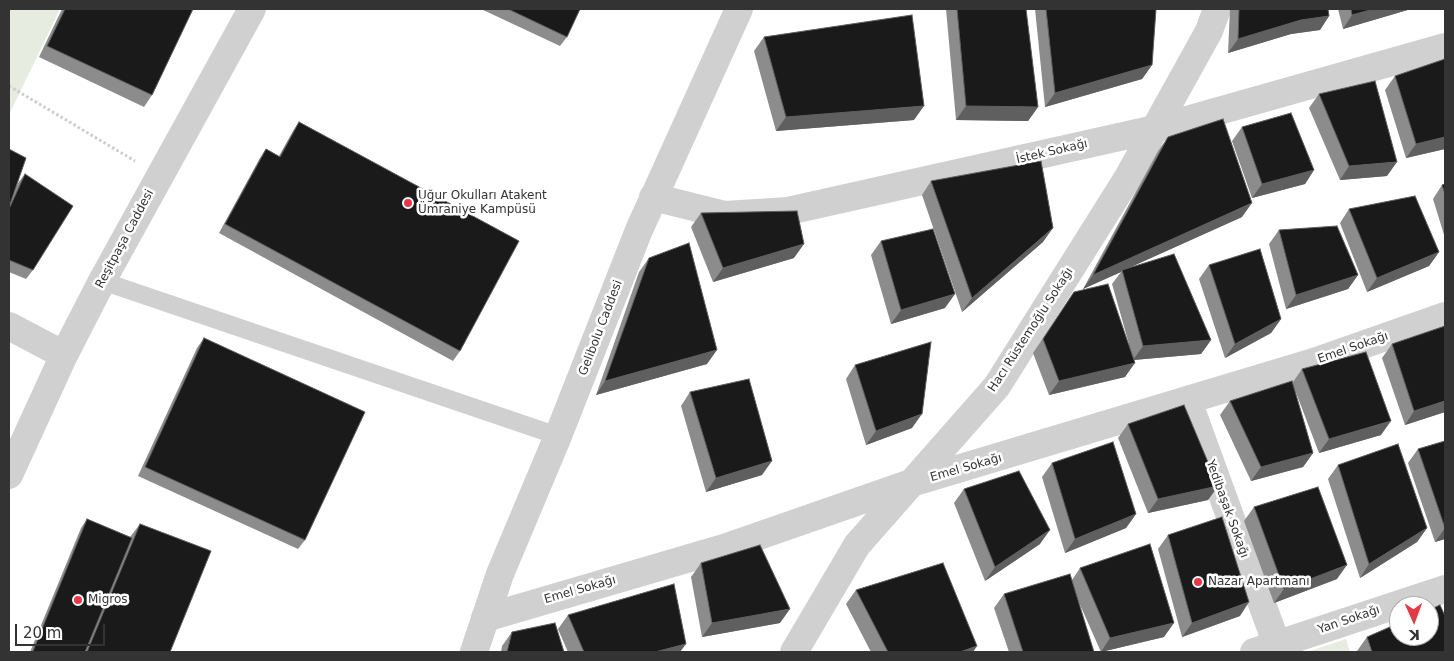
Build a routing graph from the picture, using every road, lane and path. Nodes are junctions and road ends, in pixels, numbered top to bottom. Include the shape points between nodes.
1 (252, 9) edge
2 (738, 9) edge
3 (1217, 9) edge
4 (1445, 47) edge
5 (9, 86) edge
6 (1155, 129) junction
7 (160, 175) junction
8 (654, 197) junction
9 (102, 281) junction
10 (1445, 316) edge
11 (9, 326) edge
12 (64, 355) junction
13 (1188, 401) junction
14 (558, 436) junction
15 (9, 475) edge
16 (911, 483) junction
17 (1445, 589) edge
18 (485, 618) junction
19 (1265, 648) edge
20 (474, 652) edge
21 (794, 652) edge

1 - 7 street, Reşitpaşa Caddesi
2 - 8 street, Gelibolu Caddesi
3 - 6 street, Hacı Rüstemoğlu Sokağı via 1209,31
4 - 6 street, İstek Sokağı
5 - 7 path
6 - 8 street, İstek Sokağı via 788,211 725,215
6 - 16 street, Hacı Rüstemoğlu Sokağı via 997,386
7 - 9 street, Reşitpaşa Caddesi
8 - 14 street, Gelibolu Caddesi
9 - 12 street, Reşitpaşa Caddesi
9 - 14 lane
10 - 13 street, Emel Sokağı via 1314,362
11 - 12 street
12 - 15 street, Reşitpaşa Caddesi
13 - 16 street, Emel Sokağı
13 - 19 street, Yedibaşak Sokağı
14 - 18 street, Gelibolu Caddesi
16 - 18 street, Emel Sokağı via 724,548
16 - 21 street, Hacı Rüstemoğlu Sokağı via 857,545
17 - 19 street, Yan Sokağı
18 - 20 street, Gelibolu Caddesi

